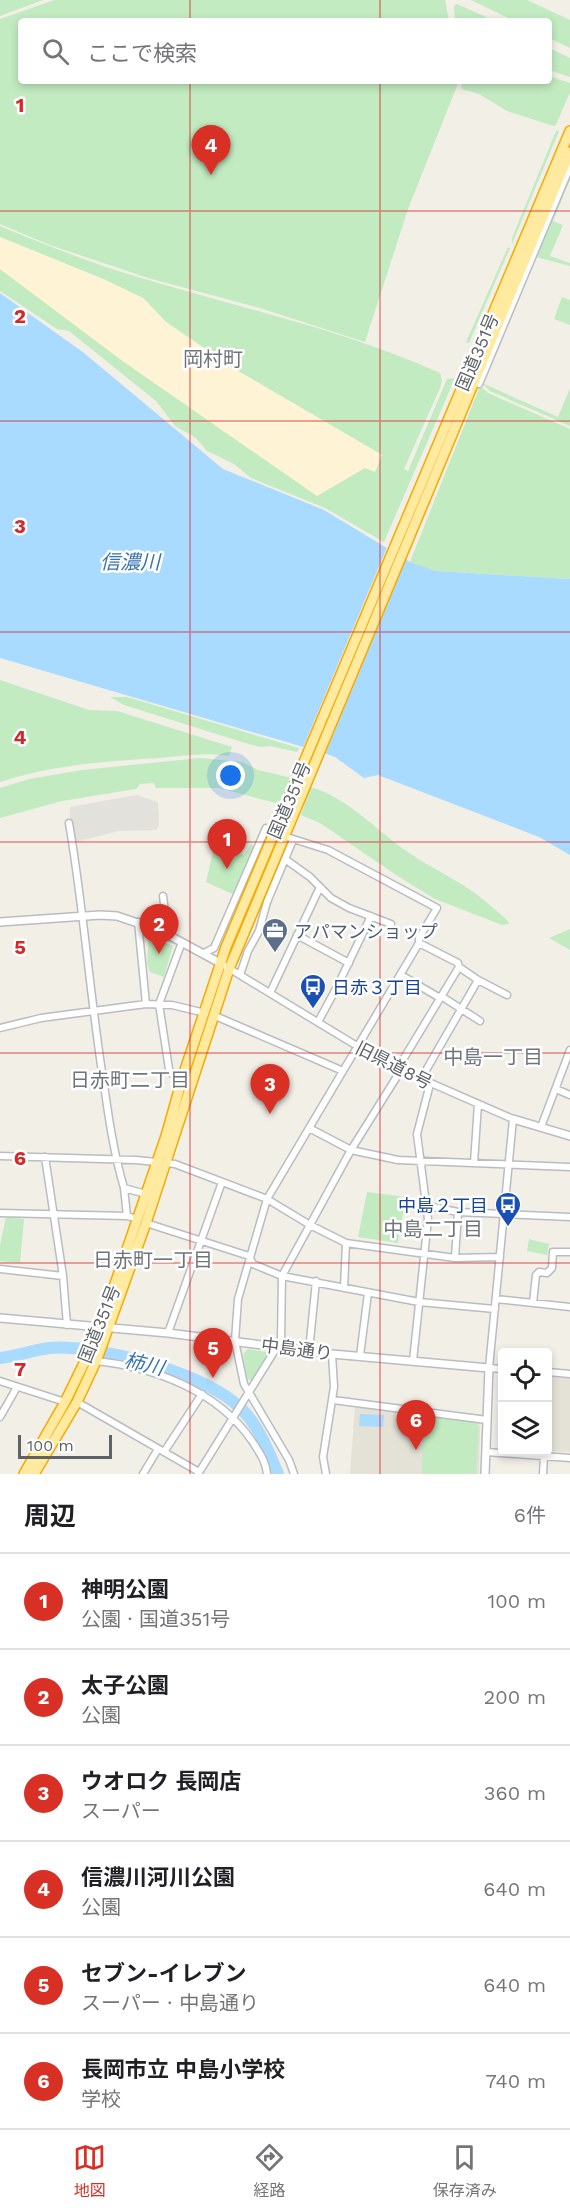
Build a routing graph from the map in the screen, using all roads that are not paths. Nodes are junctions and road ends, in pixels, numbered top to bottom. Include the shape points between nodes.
1 (570, 131) edge
2 (570, 152) edge
3 (570, 167) edge
4 (479, 384) dead end
5 (292, 805) junction
6 (69, 823) dead end
7 (269, 830) dead end
8 (285, 859) junction
9 (320, 887) junction
10 (163, 896) dead end
11 (83, 916) junction
12 (371, 916) junction
13 (0, 922) edge
14 (138, 922) junction
15 (391, 924) dead end
16 (161, 931) junction
17 (297, 934) junction
18 (182, 942) junction
19 (419, 943) junction
20 (204, 953) junction
21 (220, 963) junction
22 (349, 963) junction
23 (459, 967) junction
24 (229, 969) junction
25 (240, 975) junction
26 (401, 975) junction
27 (478, 980) junction
28 (270, 993) junction
29 (507, 995) dead end
30 (440, 997) junction
31 (159, 1004) junction
32 (146, 1005) junction
33 (462, 1008) junction
34 (92, 1012) junction
35 (209, 1014) junction
36 (480, 1021) dead end
37 (318, 1022) junction
38 (0, 1028) edge
39 (357, 1046) junction
40 (570, 1050) edge
41 (399, 1069) junction
42 (342, 1071) junction
43 (183, 1076) junction
44 (421, 1079) junction
45 (430, 1084) junction
46 (556, 1089) junction
47 (570, 1095) edge
48 (478, 1104) junction
49 (513, 1119) junction
50 (541, 1127) junction
51 (309, 1128) junction
52 (570, 1136) edge
53 (351, 1150) junction
54 (0, 1156) edge
55 (45, 1157) junction
56 (116, 1159) junction
57 (421, 1160) junction
58 (161, 1162) junction
59 (474, 1164) junction
60 (508, 1164) junction
61 (570, 1167) edge
62 (222, 1182) junction
63 (124, 1188) junction
64 (146, 1194) junction
65 (267, 1199) junction
66 (428, 1206) junction
67 (458, 1212) junction
68 (0, 1213) edge
69 (53, 1214) junction
70 (504, 1214) junction
71 (127, 1216) junction
72 (570, 1217) edge
73 (142, 1221) junction
74 (310, 1225) junction
75 (202, 1242) junction
76 (346, 1243) junction
77 (423, 1252) junction
78 (570, 1252) edge
79 (249, 1256) junction
80 (500, 1257) junction
81 (455, 1258) junction
82 (0, 1269) edge
83 (63, 1276) junction
84 (282, 1276) junction
85 (316, 1281) junction
86 (344, 1288) junction
87 (368, 1293) junction
88 (496, 1299) junction
89 (419, 1302) junction
90 (533, 1303) junction
91 (570, 1307) edge
92 (495, 1309) junction
93 (0, 1318) edge
94 (68, 1325) junction
95 (104, 1328) junction
96 (168, 1333) junction
97 (235, 1341) junction
98 (277, 1347) junction
99 (309, 1351) junction
100 (332, 1354) junction
101 (360, 1356) junction
102 (93, 1359) junction
103 (413, 1361) junction
104 (489, 1368) junction
105 (498, 1369) edge
106 (552, 1372) edge
107 (570, 1374) edge
108 (0, 1381) edge
109 (17, 1387) junction
110 (202, 1394) junction
111 (249, 1394) junction
112 (333, 1400) junction
113 (65, 1402) junction
114 (77, 1402) junction
115 (234, 1416) junction
116 (0, 1418) edge
117 (487, 1420) junction
118 (161, 1451) junction
119 (486, 1452) junction
120 (498, 1453) edge
121 (544, 1456) joint
122 (570, 1458) edge
123 (198, 1473) edge
124 (24, 1474) edge
125 (34, 1474) edge
126 (143, 1474) edge
127 (267, 1474) edge
128 (294, 1474) edge
129 (326, 1474) edge
130 (485, 1474) edge
131 (543, 1474) edge

1 - 5 highway, 国道351号
2 - 5 highway, 国道351号
3 - 4 street
5 - 21 highway, 国道351号
5 - 24 highway, 国道351号
6 - 11 street
7 - 20 street via 266,828 214,948
8 - 9 street
8 - 19 street via 291,839 328,850 437,908
8 - 25 street
9 - 12 street via 330,898
9 - 17 street
10 - 16 street
11 - 13 street
11 - 14 street via 106,915
11 - 34 street
12 - 15 street
12 - 22 street
14 - 16 street
14 - 32 street
16 - 18 street
17 - 22 street
17 - 28 street
18 - 20 street
18 - 31 street
19 - 23 street
19 - 26 street
20 - 21 street
21 - 24 street, 旧県道8号
21 - 35 highway, 国道351号
22 - 37 street
23 - 27 street
23 - 30 street
24 - 25 street, 旧県道8号
24 - 35 highway, 国道351号
25 - 28 street, 旧県道8号
26 - 30 street
26 - 39 street
27 - 29 street
27 - 33 street
28 - 37 street, 旧県道8号
30 - 33 street
30 - 41 street
31 - 32 street
31 - 35 street
31 - 43 street via 170,1069 172,1074
32 - 34 street
33 - 36 street
33 - 44 street
34 - 38 street
34 - 56 street
35 - 42 street
35 - 43 highway, 国道351号
35 - 58 highway, 国道351号
37 - 39 street, 旧県道8号
39 - 41 street, 旧県道8号
39 - 42 street
40 - 46 street
41 - 44 street, 旧県道8号
41 - 53 street
42 - 51 street
43 - 58 highway, 国道351号
44 - 45 street, 旧県道8号
45 - 48 street, 旧県道8号
45 - 57 street via 417,1134
46 - 47 street
46 - 50 street
48 - 49 street, 旧県道8号
48 - 59 street
49 - 50 street, 旧県道8号
49 - 60 street
50 - 52 street, 旧県道8号
51 - 53 street
51 - 65 street
53 - 57 street via 398,1160
53 - 74 street
54 - 55 street
55 - 56 street
55 - 69 street
56 - 58 street
56 - 63 street
57 - 59 street
57 - 66 street
58 - 62 street
58 - 64 highway, 国道351号
58 - 73 highway, 国道351号
59 - 60 street
60 - 61 street
60 - 70 street
62 - 65 street
62 - 75 street
63 - 64 street
63 - 71 street
64 - 73 highway, 国道351号
65 - 74 street
65 - 79 street
66 - 67 street
66 - 77 street
67 - 70 street
67 - 81 street
68 - 69 street
69 - 71 street
69 - 83 street
70 - 72 street
70 - 80 street
71 - 73 street
73 - 75 street
73 - 95 highway, 国道351号
74 - 76 street
74 - 84 street
75 - 79 street
75 - 96 street
76 - 77 street
76 - 86 street
77 - 81 street
77 - 89 street
78 - 90 street via 553,1252 552,1268 547,1273 538,1272
79 - 84 street via 253,1264
79 - 97 street via 238,1299
80 - 81 street
80 - 88 street
82 - 83 street
83 - 94 street
84 - 85 street
84 - 98 street
85 - 86 street
85 - 99 street
86 - 87 street
87 - 89 street
87 - 101 street
88 - 90 street
88 - 92 street
89 - 92 street
89 - 103 street
90 - 91 street
92 - 104 street
93 - 94 street, 中島通り
94 - 95 street, 中島通り
95 - 96 street, 中島通り
95 - 102 highway, 国道351号
96 - 97 street, 中島通り
97 - 98 street, 中島通り
97 - 111 street
98 - 99 street, 中島通り
98 - 111 street
99 - 100 street, 中島通り
100 - 101 street, 中島通り
100 - 112 street
101 - 103 street, 中島通り
102 - 110 street via 143,1371
102 - 113 highway, 国道351号
102 - 114 highway, 国道351号
103 - 104 street, 中島通り
104 - 105 street
104 - 117 street
106 - 107 street
108 - 109 street
109 - 113 street
109 - 116 street
110 - 115 street
110 - 118 street
111 - 115 street
111 - 128 street
112 - 117 street
112 - 129 street via 323,1457
113 - 124 highway, 国道351号
114 - 118 street
114 - 125 highway, 国道351号
115 - 123 street
115 - 127 street via 263,1458
117 - 119 street
118 - 123 street
118 - 126 street
119 - 120 street
119 - 130 street
121 - 122 street
121 - 131 street

